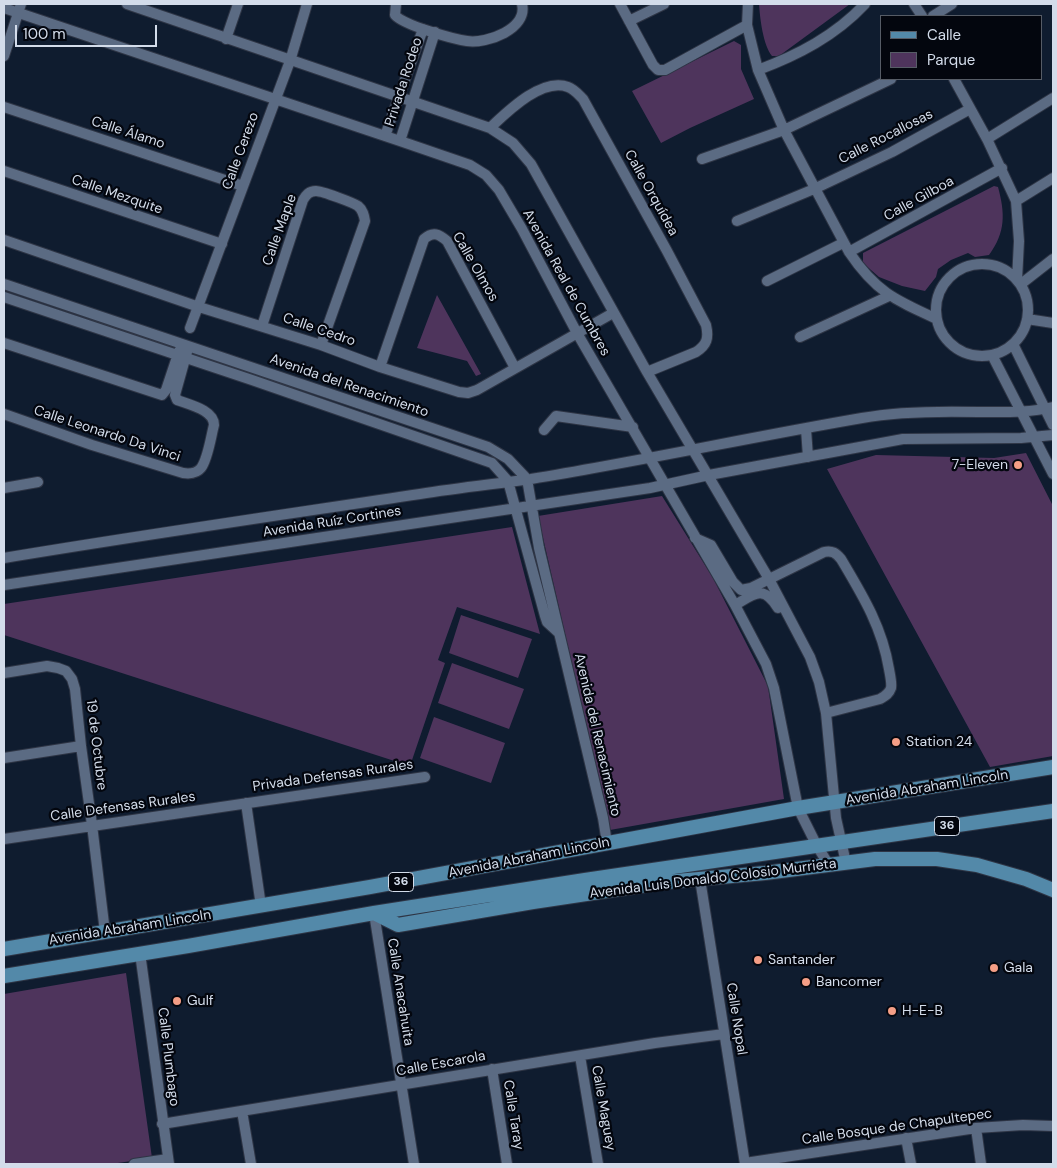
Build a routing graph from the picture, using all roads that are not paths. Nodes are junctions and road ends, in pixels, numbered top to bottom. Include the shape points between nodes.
1 (126, 4) edge
2 (238, 4) edge
3 (307, 4) edge
4 (396, 4) edge
5 (522, 4) edge
6 (620, 4) edge
7 (664, 4) edge
8 (748, 4) edge
9 (865, 4) edge
10 (914, 4) edge
11 (952, 4) edge
12 (4, 8) edge
13 (19, 9) edge
14 (921, 15) edge
15 (935, 15) edge
16 (629, 21) junction
17 (747, 26) junction
18 (423, 29) junction
19 (435, 32) junction
20 (226, 39) junction
21 (4, 56) edge
22 (290, 61) junction
23 (758, 70) junction
24 (889, 80) edge
25 (956, 80) edge
26 (399, 97) junction
27 (1053, 98) edge
28 (275, 99) junction
29 (412, 102) junction
30 (4, 107) edge
31 (970, 108) junction
32 (490, 128) junction
33 (784, 130) junction
34 (385, 136) junction
35 (987, 139) junction
36 (400, 141) junction
37 (702, 159) dead end
38 (1002, 168) junction
39 (4, 171) edge
40 (1053, 178) edge
41 (243, 186) junction
42 (814, 189) junction
43 (1016, 201) junction
44 (738, 221) dead end
45 (4, 240) edge
46 (222, 244) junction
47 (846, 248) junction
48 (1053, 260) edge
49 (768, 281) dead end
50 (1019, 282) junction
51 (4, 284) edge
52 (889, 296) junction
53 (4, 297) edge
54 (199, 307) junction
55 (613, 313) junction
56 (937, 319) junction
57 (1027, 320) junction
58 (1053, 323) edge
59 (262, 326) junction
60 (190, 328) dead end
61 (577, 333) junction
62 (800, 337) dead end
63 (4, 344) edge
64 (1013, 344) junction
65 (321, 345) junction
66 (185, 346) junction
67 (992, 355) junction
68 (181, 357) junction
69 (380, 367) junction
70 (515, 368) junction
71 (257, 369) junction
72 (647, 372) junction
73 (252, 380) junction
74 (1049, 408) edge
75 (1021, 412) junction
76 (4, 414) edge
77 (1053, 426) edge
78 (633, 427) junction
79 (806, 429) junction
80 (544, 430) dead end
81 (1053, 435) edge
82 (1034, 437) junction
83 (693, 448) junction
84 (808, 457) junction
85 (649, 458) junction
86 (1053, 474) edge
87 (709, 475) junction
88 (527, 479) junction
89 (508, 481) junction
90 (38, 482) dead end
91 (664, 484) junction
92 (4, 488) edge
93 (533, 506) junction
94 (515, 508) junction
95 (695, 538) junction
96 (4, 558) edge
97 (769, 579) junction
98 (4, 585) edge
99 (735, 605) junction
100 (559, 633) junction
101 (798, 633) junction
102 (4, 673) edge
103 (826, 713) junction
104 (81, 746) junction
105 (4, 758) edge
106 (1053, 768) edge
107 (425, 777) dead end
108 (246, 803) junction
109 (834, 803) junction
110 (798, 808) junction
111 (1053, 810) edge
112 (92, 825) junction
113 (4, 839) edge
114 (842, 842) junction
115 (606, 843) junction
116 (817, 846) junction
117 (846, 863) junction
118 (829, 866) junction
119 (636, 872) junction
120 (700, 879) junction
121 (666, 882) junction
122 (1053, 890) edge
123 (503, 893) junction
124 (533, 902) junction
125 (261, 906) junction
126 (374, 913) junction
127 (105, 932) junction
128 (4, 949) edge
129 (140, 953) junction
130 (4, 976) edge
131 (724, 1034) junction
132 (580, 1056) junction
133 (492, 1069) junction
134 (400, 1086) junction
135 (242, 1111) junction
136 (162, 1124) junction
137 (1053, 1126) edge
138 (976, 1128) junction
139 (906, 1138) junction
140 (168, 1161) edge
141 (134, 1164) edge
142 (251, 1164) edge
143 (414, 1164) edge
144 (507, 1164) edge
145 (598, 1164) edge
146 (745, 1164) edge
147 (911, 1164) edge
148 (981, 1164) edge

1 - 20 street, Avenida Real de Cumbres
2 - 20 street
3 - 22 street, Calle Cerezo
4 - 18 street, Privada Rodeo via 398,19
5 - 19 street, Privada Rodeo via 523,14 514,27 492,39 466,41
6 - 16 street
7 - 16 street
8 - 17 street
9 - 23 street via 837,29 807,48
10 - 14 street
11 - 15 street
12 - 13 street, Avenida Real de Cumbres
13 - 21 street
13 - 28 street, Avenida Real de Cumbres
16 - 17 street via 658,70 665,70
17 - 23 street
18 - 19 street, Privada Rodeo
18 - 26 street, Privada Rodeo
19 - 29 street, Privada Rodeo
20 - 22 street, Avenida Real de Cumbres
22 - 26 street, Avenida Real de Cumbres
22 - 28 street, Calle Cerezo
23 - 33 street
24 - 33 street
25 - 31 street
26 - 29 street, Avenida Real de Cumbres
26 - 34 street, Privada Rodeo
27 - 35 street
28 - 34 street, Avenida Real de Cumbres
28 - 41 street, Calle Cerezo
29 - 32 street, Avenida Real de Cumbres
29 - 36 street, Privada Rodeo
30 - 41 street, Calle Álamo
31 - 35 street
31 - 42 street, Calle Rocallosas via 892,152
32 - 55 street, Avenida Real de Cumbres via 513,143 531,164
32 - 72 street, Calle Orquídea via 516,105 546,87 569,87 583,99 706,325 707,341 702,348
33 - 37 street
33 - 42 street
34 - 36 street, Avenida Real de Cumbres
35 - 38 street
36 - 61 street, Avenida Real de Cumbres via 470,165 486,175 522,229
38 - 43 street
38 - 47 street, Calle Gilboa
39 - 46 street, Calle Mezquite
40 - 43 street
41 - 46 street, Calle Cerezo
42 - 44 street, Calle Rocallosas
42 - 47 street
43 - 50 street
45 - 54 street, Calle Cedro
46 - 54 street, Calle Cerezo
47 - 49 street, Calle Gilboa
47 - 52 street via 874,285
48 - 50 street
50 - 56 street via 1006,270 992,265 977,264 962,269 950,277 941,290
50 - 57 street via 1027,301
51 - 66 street, Avenida del Renacimiento
52 - 56 street
52 - 62 street
53 - 68 street, Avenida del Renacimiento
54 - 59 street, Calle Cedro
54 - 60 street, Calle Cerezo
55 - 61 street, Calle Cedro
55 - 72 street, Avenida Real de Cumbres
56 - 67 street via 944,336 957,349 974,355
57 - 58 street
57 - 64 street
59 - 65 street, Calle Cedro
59 - 65 street, Calle Maple via 308,192 315,191 353,203 364,213 364,220
61 - 70 street, Calle Cedro
61 - 78 street, Avenida Real de Cumbres
63 - 68 street, Calle Leonardo Da Vinci via 162,395
64 - 67 street
64 - 74 street
65 - 69 street, Calle Cedro
66 - 68 street, Calle Leonardo Da Vinci
66 - 71 street, Avenida del Renacimiento
67 - 75 street
68 - 73 street, Avenida del Renacimiento
68 - 76 street, Calle Leonardo Da Vinci via 176,398 214,419 204,460 196,472 183,473
69 - 70 street, Calle Cedro via 468,393
69 - 70 street, Calle Olmos via 424,239 434,233 447,241
71 - 73 street
71 - 88 street, Avenida del Renacimiento via 488,447 508,459
72 - 83 street, Avenida Real de Cumbres
73 - 89 street, Avenida del Renacimiento via 483,459 492,463
74 - 75 street, Avenida Ruíz Cortines
74 - 77 street
75 - 79 street, Avenida Ruíz Cortines via 895,413
75 - 82 street
78 - 80 street via 556,416
78 - 85 street, Avenida Real de Cumbres
79 - 83 street, Avenida Ruíz Cortines
79 - 84 street
81 - 82 street, Avenida Ruíz Cortines
82 - 84 street, Avenida Ruíz Cortines via 903,439
82 - 86 street
83 - 85 street, Avenida Ruíz Cortines
83 - 87 street, Avenida Real de Cumbres
84 - 87 street, Avenida Ruíz Cortines
85 - 88 street, Avenida Ruíz Cortines
85 - 91 street, Avenida Real de Cumbres
87 - 91 street, Avenida Ruíz Cortines
87 - 97 street, Avenida Real de Cumbres
88 - 89 street, Avenida Ruíz Cortines
88 - 93 street, Avenida del Renacimiento
89 - 94 street, Avenida del Renacimiento
89 - 96 street, Avenida Ruíz Cortines
90 - 92 street
91 - 93 street, Avenida Ruíz Cortines
91 - 95 street, Avenida Real de Cumbres
93 - 94 street, Avenida Ruíz Cortines
93 - 100 street, Avenida del Renacimiento via 539,548
94 - 98 street, Avenida Ruíz Cortines
94 - 100 street, Avenida del Renacimiento via 547,622
95 - 97 street via 711,545 738,589 745,590
95 - 99 street, Avenida Real de Cumbres
97 - 101 street, Avenida Real de Cumbres
97 - 103 street via 830,551 842,559 870,608 886,654 892,686 880,699
99 - 101 street via 758,593 766,594
99 - 110 street, Avenida Real de Cumbres via 766,664 774,688
100 - 115 street, Avenida del Renacimiento via 603,818
101 - 103 street, Avenida Real de Cumbres via 819,682
102 - 104 street, 19 de Octubre via 47,666 66,671 75,689
103 - 109 street, Avenida Real de Cumbres
104 - 105 street
104 - 112 street, 19 de Octubre
106 - 109 main road, Avenida Abraham Lincoln / 36
107 - 108 street, Privada Defensas Rurales
108 - 112 street, Calle Defensas Rurales
108 - 125 street
109 - 110 main road, Avenida Abraham Lincoln / 36
109 - 114 street, Avenida Real de Cumbres
110 - 115 main road, Avenida Abraham Lincoln / 36
110 - 116 street, Avenida Real de Cumbres
111 - 114 main road, 36
112 - 113 street, Calle Defensas Rurales
112 - 127 street, 19 de Octubre
114 - 116 main road, 36
114 - 117 street, Avenida Real de Cumbres
115 - 125 main road, Avenida Abraham Lincoln / 36
116 - 118 street, Avenida Real de Cumbres
116 - 119 main road, 36
117 - 118 main road, Avenida Luis Donaldo Colosio Murrieta
117 - 122 main road, Avenida Luis Donaldo Colosio Murrieta via 875,859 937,859 1007,873
118 - 120 main road, Avenida Luis Donaldo Colosio Murrieta
119 - 121 main road
119 - 123 main road, 36
120 - 121 main road, Avenida Luis Donaldo Colosio Murrieta
120 - 131 street, Calle Nopal
121 - 124 main road, Avenida Luis Donaldo Colosio Murrieta
123 - 124 main road
123 - 126 main road, 36
124 - 126 main road, Avenida Luis Donaldo Colosio Murrieta via 398,925
125 - 127 main road, Avenida Abraham Lincoln / 36
126 - 129 main road, 36
126 - 134 street, Calle Anacahuita
127 - 128 main road, Avenida Abraham Lincoln / 36
129 - 130 main road, 36
129 - 136 street, Calle Plumbago
131 - 132 street, Calle Escarola
131 - 146 street, Calle Nopal
132 - 133 street, Calle Escarola
132 - 145 street, Calle Maguey
133 - 134 street, Calle Escarola
133 - 144 street, Calle Taray
134 - 135 street, Calle Escarola
134 - 143 street, Calle Anacahuita
135 - 136 street, Calle Escarola
135 - 142 street
136 - 140 street, Calle Plumbago
137 - 138 street, Calle Bosque de Chapultepec
138 - 139 street, Calle Bosque de Chapultepec
138 - 148 street
139 - 146 street, Calle Bosque de Chapultepec
139 - 147 street
140 - 141 street

